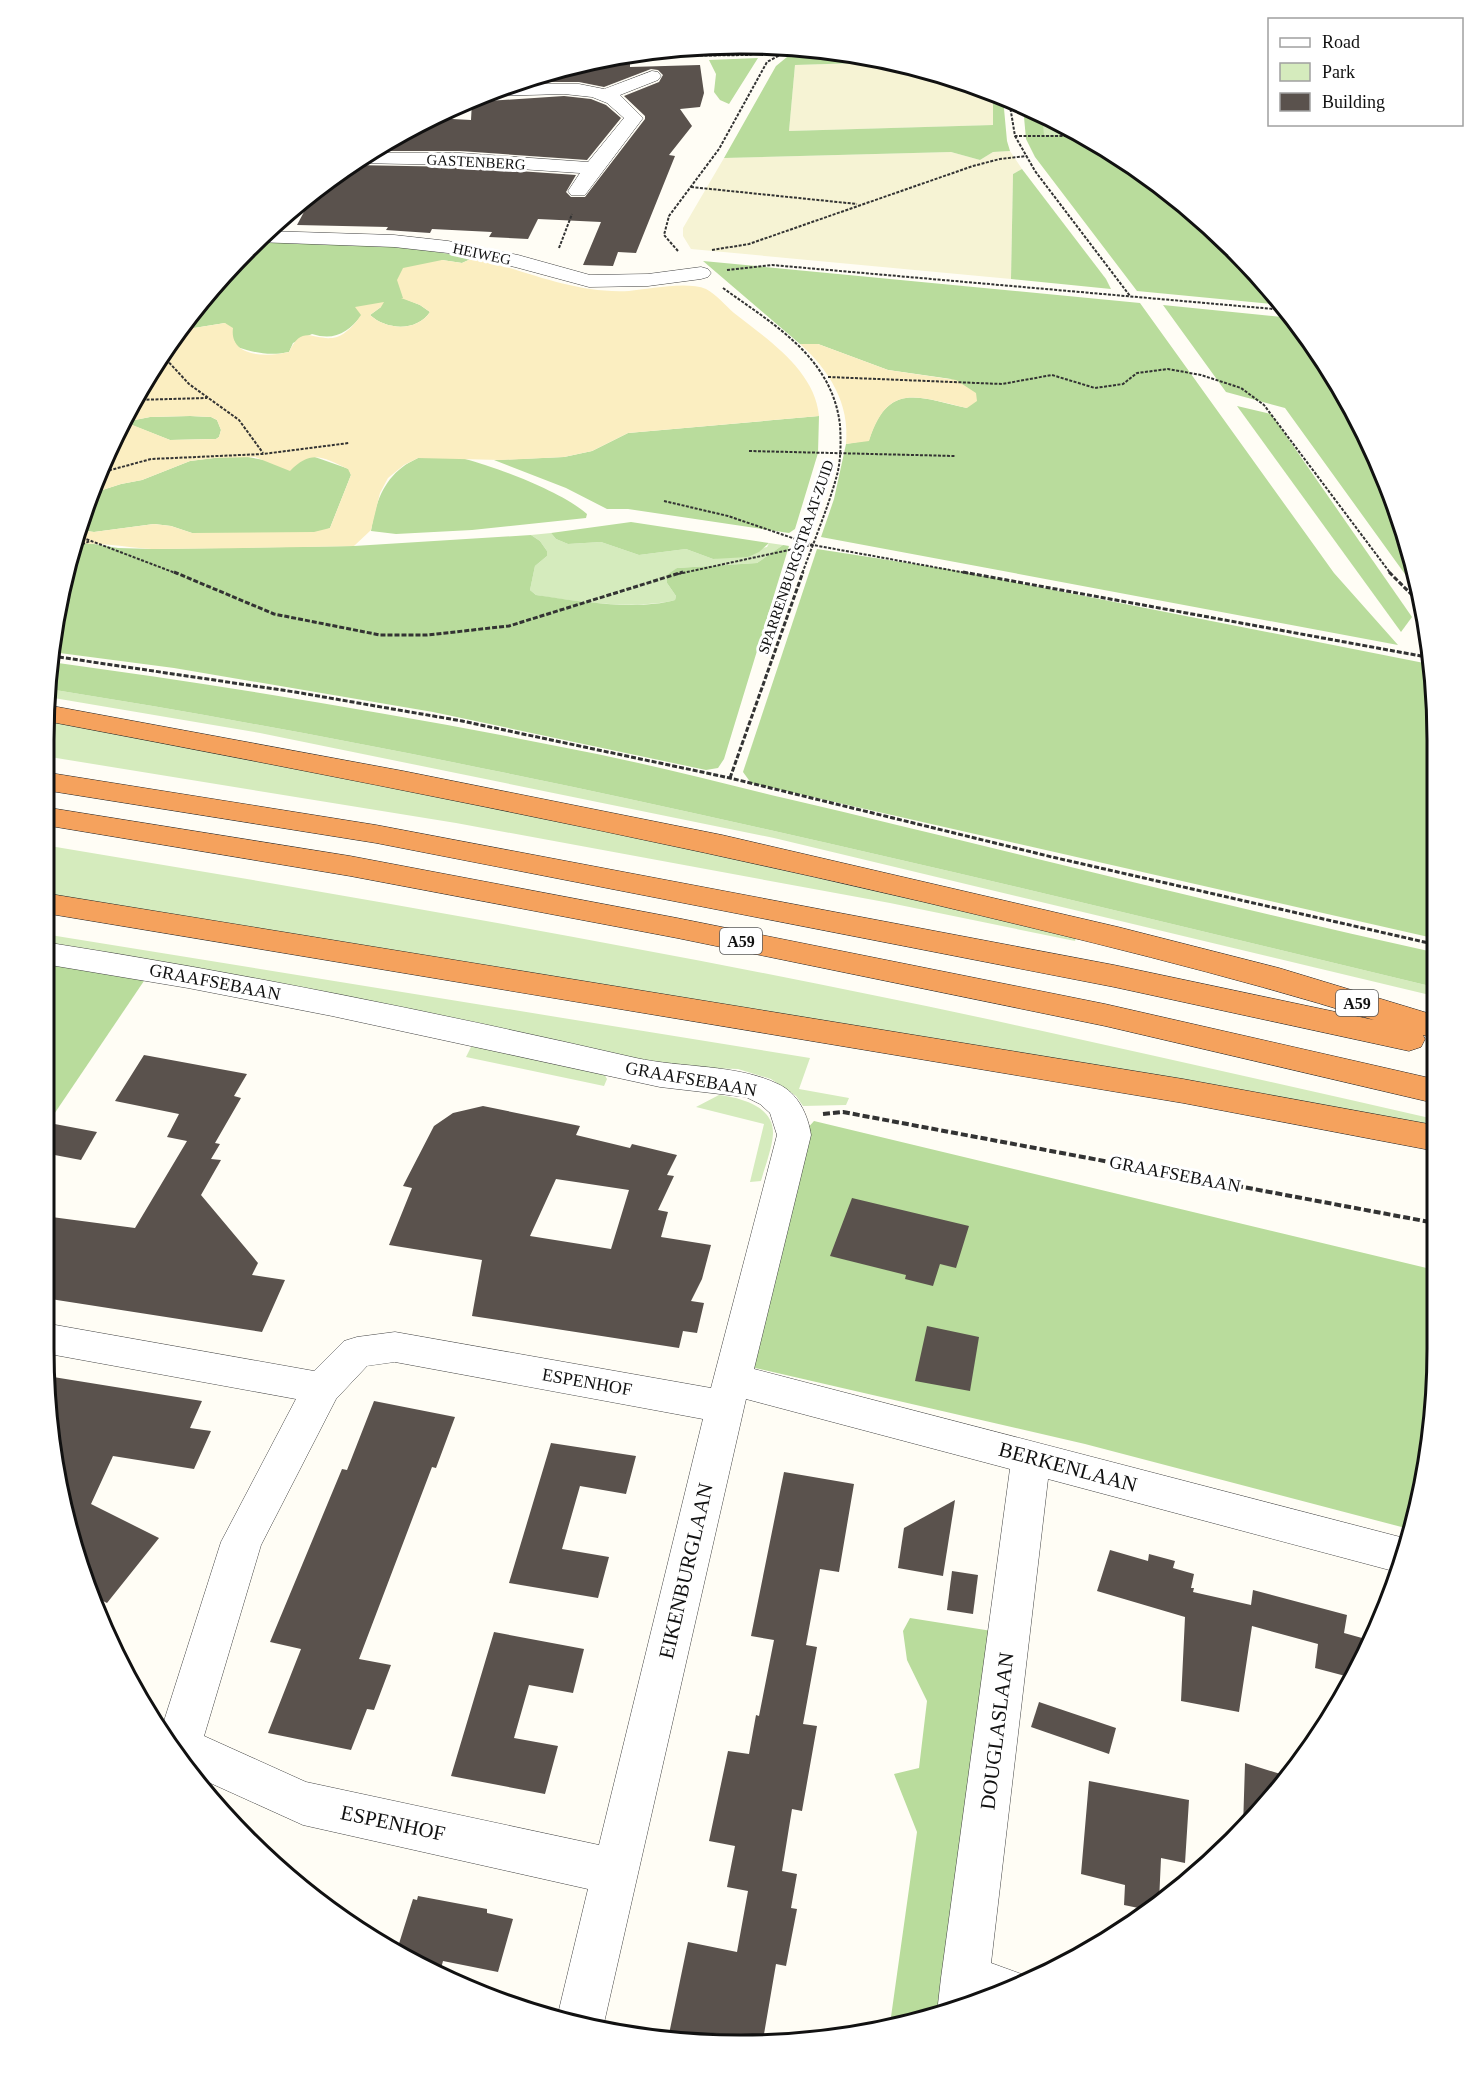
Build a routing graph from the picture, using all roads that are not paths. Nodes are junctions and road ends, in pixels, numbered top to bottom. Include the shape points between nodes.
1 (652, 76) dead end
2 (518, 91) edge
3 (605, 95) junction
4 (376, 159) edge
5 (590, 168) junction
6 (578, 191) road end
7 (274, 237) edge
8 (701, 273) road end
9 (55, 715) edge
10 (54, 783) edge
11 (54, 818) edge
12 (54, 905) edge
13 (54, 954) edge
14 (1427, 1025) edge
15 (1427, 1044) edge
16 (1427, 1088) edge
17 (792, 1119) joint
18 (1427, 1137) edge
19 (54, 1340) edge
20 (322, 1388) junction
21 (728, 1393) junction
22 (1031, 1457) junction
23 (1396, 1554) edge
24 (175, 1737) edge
25 (185, 1751) edge
26 (616, 1872) junction
27 (978, 1991) edge
28 (582, 2016) edge

1 - 3 street
2 - 3 street via 568,90
3 - 5 street via 620,103 633,118 619,139
4 - 5 street, GASTENBERG via 460,159
5 - 6 street
7 - 8 street, HEIWEG via 394,241 448,247 589,281 648,280
9 - 14 highway, A59 via 722,845 1141,943 1279,979
10 - 15 highway, A59 via 376,834 1102,974
11 - 16 highway, A59 via 350,866 677,928 1105,1015
12 - 18 highway via 1160,1087
13 - 17 street, GRAAFSEBAAN via 158,970 434,1025 658,1075 750,1086 767,1092
17 - 21 street, EIKENBURGLAAN via 794,1135
19 - 20 street
20 - 21 street, ESPENHOF via 357,1352 395,1347
20 - 24 street, ESPENHOF via 242,1542
21 - 22 street, BERKENLAAN
21 - 26 street, EIKENBURGLAAN
22 - 23 street, BERKENLAAN
22 - 27 street, DOUGLASLAAN
25 - 26 street, ESPENHOF via 303,1803
26 - 28 street, EIKENBURGLAAN

